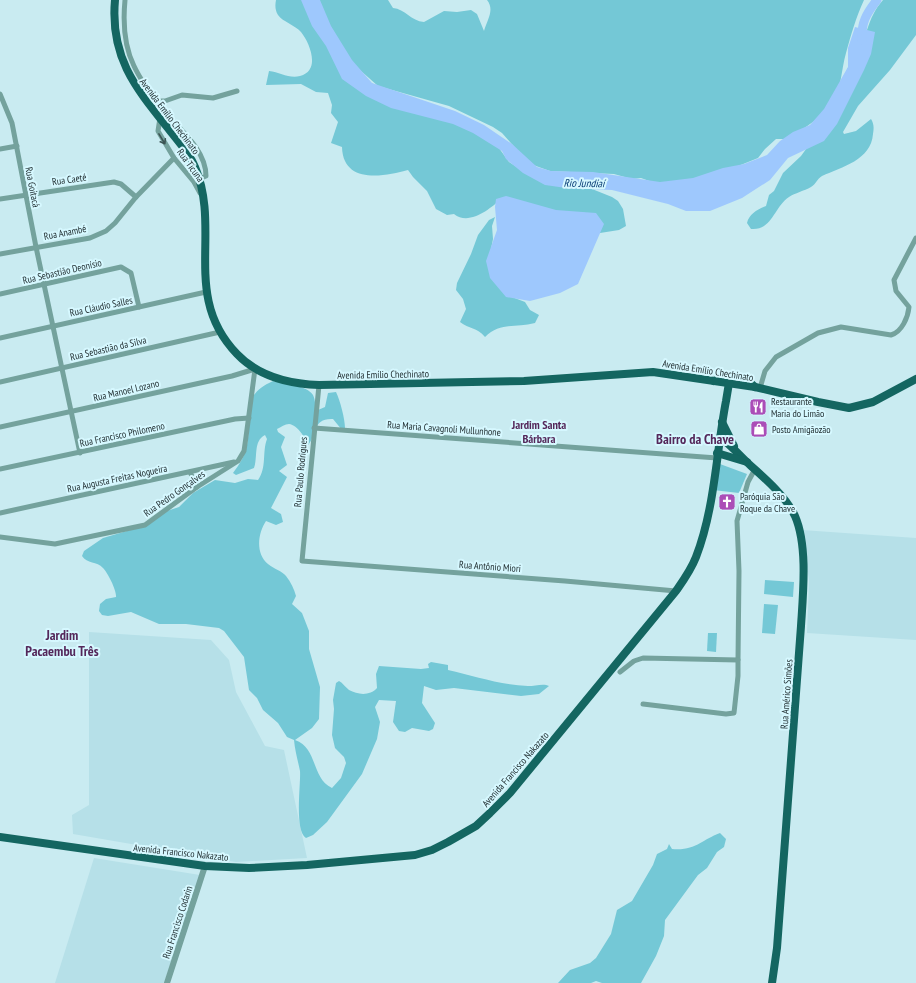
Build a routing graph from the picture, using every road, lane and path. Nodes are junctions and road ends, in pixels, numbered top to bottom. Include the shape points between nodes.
1 (116, 0) edge
2 (124, 0) edge
3 (237, 91) dead end
4 (1, 97) edge
5 (157, 101) junction
6 (160, 118) junction
7 (16, 146) junction
8 (0, 149) edge
9 (174, 158) junction
10 (199, 179) junction
11 (26, 195) junction
12 (136, 197) junction
13 (0, 200) edge
14 (204, 201) junction
15 (916, 238) edge
16 (36, 247) junction
17 (0, 254) edge
18 (44, 284) junction
19 (206, 292) junction
20 (0, 294) edge
21 (140, 307) junction
22 (53, 326) junction
23 (220, 332) junction
24 (0, 338) edge
25 (62, 368) junction
26 (255, 369) junction
27 (733, 375) junction
28 (916, 379) edge
29 (714, 381) junction
30 (0, 382) edge
31 (729, 383) junction
32 (319, 385) junction
33 (757, 388) junction
34 (71, 412) junction
35 (249, 418) junction
36 (722, 422) junction
37 (0, 427) edge
38 (314, 428) junction
39 (720, 437) junction
40 (735, 448) junction
41 (80, 453) junction
42 (717, 456) junction
43 (238, 461) junction
44 (748, 463) junction
45 (0, 469) edge
46 (755, 469) junction
47 (190, 472) junction
48 (197, 488) junction
49 (0, 513) edge
50 (0, 537) edge
51 (302, 561) joint
52 (676, 591) junction
53 (738, 660) junction
54 (620, 672) dead end
55 (643, 704) dead end
56 (0, 837) edge
57 (205, 866) junction
58 (167, 983) edge
59 (772, 983) edge

1 - 6 main road, Avenida Emílio Chechinato via 116,31 125,68 137,89
2 - 5 street via 128,52 134,67
3 - 5 street via 213,98 182,95
4 - 7 street, Rua Goitacá via 12,123
5 - 10 street via 203,160 206,176
6 -> 9 street, Rua Ticuna via 158,131
6 - 10 main road, Avenida Emílio Chechinato via 184,148
7 - 8 street
7 - 11 street, Rua Goitacá
9 - 12 street, Rua Anambé
9 - 14 street, Rua Ticuna via 194,182
10 - 14 main road, Avenida Emílio Chechinato
11 - 12 street, Rua Caeté via 114,182 121,184
11 - 13 street, Rua Caeté
11 - 16 street, Rua Goitacá
12 - 16 street, Rua Anambé via 106,231 90,238
14 - 19 main road, Avenida Emílio Chechinato
15 - 33 street via 894,280 896,291 908,307 906,318 898,332 891,335 841,327 818,333 776,356
16 - 17 street, Rua Anambé
16 - 18 street, Rua Goitacá
18 - 20 street, Rua Sebastião Deonísio
18 - 21 street, Rua Sebastião Deonísio via 121,267 131,272
18 - 22 street, Rua Goitacá
19 - 21 street, Rua Cláudio Salles
19 - 23 main road, Avenida Emílio Chechinato via 210,311
21 - 22 street, Rua Cláudio Salles
22 - 24 street, Rua Cláudio Salles
22 - 25 street, Rua Goitacá
23 - 25 street, Rua Sebastião da Silva
23 - 26 main road, Avenida Emílio Chechinato via 237,354
25 - 30 street, Rua Sebastião da Silva
25 - 34 street, Rua Goitacá
26 - 32 main road, Avenida Emílio Chechinato via 282,381 300,385
26 - 34 street, Rua Manoel Lozano
26 - 35 street
27 - 29 main road
27 - 31 main road, Avenida Francisco Nakazato
27 - 33 main road via 746,379
28 - 33 main road, Avenida Emílio Chechinato via 873,402 849,408
29 - 31 main road, Avenida Emílio Chechinato
29 - 32 main road, Avenida Emílio Chechinato via 653,372 529,380
31 - 33 main road, Avenida Emílio Chechinato
31 - 36 main road, Avenida Francisco Nakazato
32 - 38 street, Rua Paulo Rodrigues
34 - 37 street, Rua Manoel Lozano
34 - 41 street, Rua Goitacá
35 - 41 street, Rua Francisco Philomeno
35 - 43 street via 244,451
36 - 39 main road, Avenida Francisco Nakazato
36 - 40 main road
38 - 42 street, Rua Maria Cavagnoli Mullunhone
38 - 51 street, Rua Paulo Rodrigues
39 - 40 main road, Rua Américo Simões
39 - 42 main road, Avenida Francisco Nakazato
40 - 44 main road, Rua Américo Simões
41 - 45 street, Rua Francisco Philomeno
42 - 44 main road, Rua Maria Cavagnoli Mullunhone
42 - 52 main road, Avenida Francisco Nakazato via 704,533 696,558
43 - 47 street, Rua Augusta Freitas Nogueira
43 - 48 street, Rua Pedro Gonçalves
44 - 46 main road, Rua Américo Simões
46 - 53 street via 748,482 737,521
46 - 59 main road, Rua Américo Simões via 775,489 795,516 803,550 804,573 777,948
47 - 48 street
47 - 49 street, Rua Augusta Freitas Nogueira
48 - 50 street, Rua Pedro Gonçalves via 145,525 55,544
51 - 52 street, Rua Antônio Miori via 565,580
52 - 57 main road, Avenida Francisco Nakazato via 510,793 476,826 432,850 415,855 307,865 249,868
53 - 54 street via 644,658 634,661
53 - 55 street via 734,713
56 - 57 main road, Avenida Francisco Nakazato
57 - 58 street, Rua Francisco Codarin

